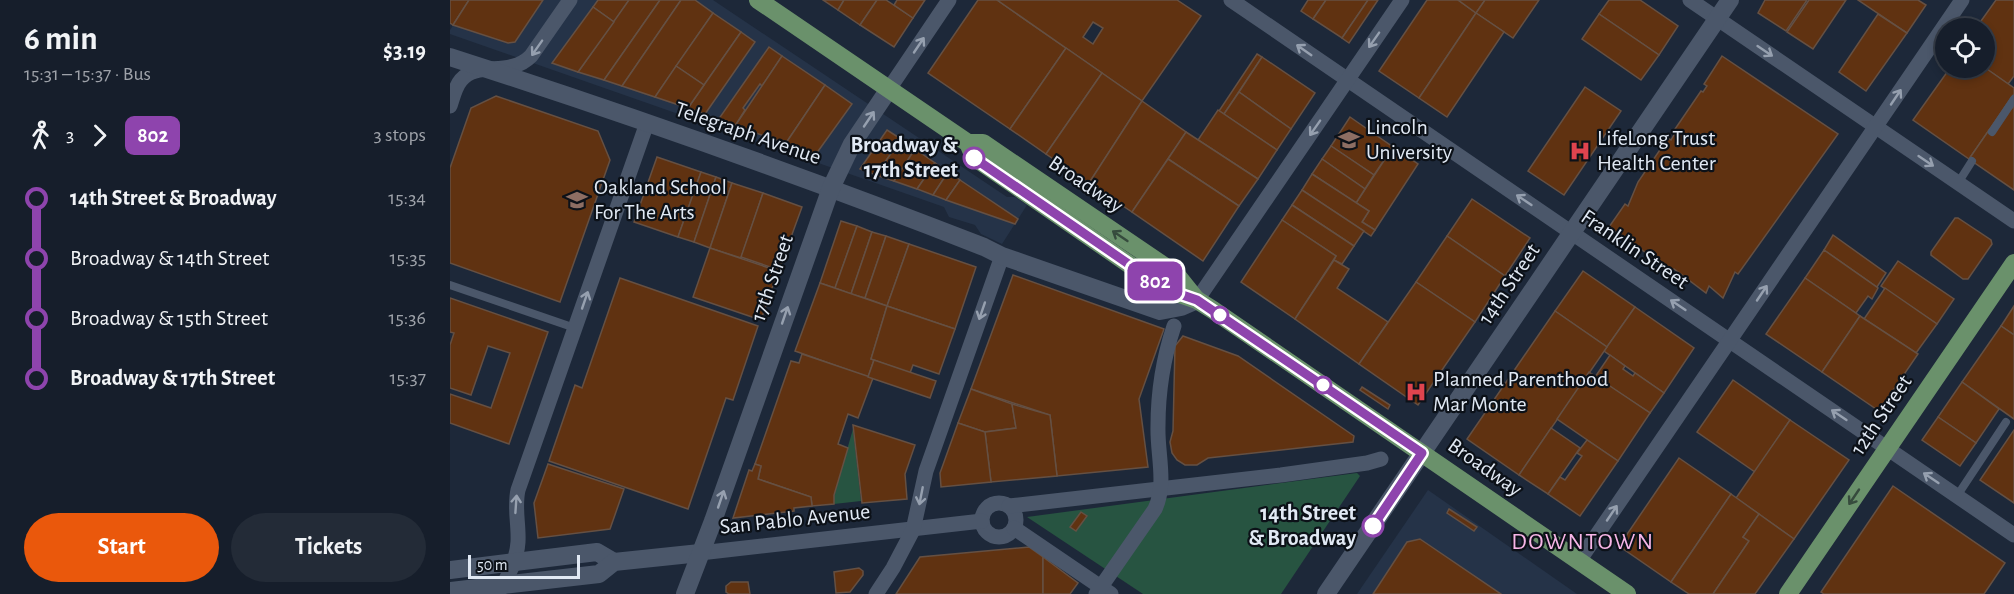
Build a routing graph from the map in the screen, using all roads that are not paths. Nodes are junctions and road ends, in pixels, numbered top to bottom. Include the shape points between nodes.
1 (570, 0) edge
2 (758, 0) edge
3 (949, 0) edge
4 (1231, 0) edge
5 (1402, 0) edge
6 (1690, 0) edge
7 (1730, 0) edge
8 (1962, 0) edge
9 (1717, 19) junction
10 (450, 57) edge
11 (489, 69) junction
12 (1347, 80) junction
13 (889, 89) junction
14 (2014, 99) edge
15 (450, 106) edge
16 (647, 123) junction
17 (1876, 127) junction
18 (1992, 132) dead end
19 (1972, 162) dead end
20 (1958, 183) junction
21 (831, 188) junction
22 (2014, 221) edge
23 (1572, 234) junction
24 (1002, 256) junction
25 (2014, 263) edge
26 (450, 285) edge
27 (1197, 300) junction
28 (1174, 326) dead end
29 (575, 328) junction
30 (1729, 341) junction
31 (2006, 422) dead end
32 (1887, 448) junction
33 (1422, 453) junction
34 (1371, 464) dead end
35 (1162, 488) junction
36 (1957, 496) junction
37 (1009, 506) junction
38 (982, 522) junction
39 (1014, 528) junction
40 (913, 530) junction
41 (2014, 535) edge
42 (700, 553) junction
43 (513, 561) junction
44 (1579, 561) junction
45 (614, 562) junction
46 (450, 570) edge
47 (501, 589) edge
48 (450, 591) edge
49 (1102, 592) edge
50 (685, 594) edge
51 (876, 594) edge
52 (1326, 594) edge
53 (1627, 594) edge
54 (1788, 594) edge

1 -> 11 street via 525,62 506,69
2 - 13 main road, Broadway
13 -> 3 street, 17th Street
12 -> 4 street, Franklin Street
5 -> 12 street
6 - 9 street
7 - 9 main road, 14th Street
17 -> 8 street
9 -> 17 street
9 - 23 main road, 14th Street
10 - 11 main road, Telegraph Avenue
11 - 15 street via 480,69 460,81
11 - 16 main road, Telegraph Avenue
23 -> 12 street, Franklin Street
12 -> 27 street
21 -> 13 main road, 17th Street via 852,144
13 - 27 main road, Broadway via 968,143 974,158 1013,185 1165,289
14 - 18 lane
16 - 21 main road, Telegraph Avenue
29 -> 16 street
17 -> 20 street
30 -> 17 street
19 - 20 lane
20 - 22 street
21 - 24 main road, Telegraph Avenue
42 -> 21 main road, 17th Street
30 -> 23 street, Franklin Street
23 - 33 main road, 14th Street
24 - 27 main road, Telegraph Avenue via 1160,311
24 -> 40 street via 926,471
25 - 32 main road, 12th Street
26 - 29 lane
27 - 33 main road, Broadway
28 - 35 street via 1159,400
43 -> 29 street via 518,542 518,490
32 -> 30 street, Franklin Street
44 -> 30 street
31 - 36 lane
36 -> 32 street, Franklin Street
32 -> 54 main road, 12th Street
33 - 44 main road, Broadway
33 - 52 main road, 14th Street
34 - 35 street
35 - 37 street
35 - 49 street via 1155,508
36 - 41 street, Franklin Street
37 - 38 street via 999,502 988,506
37 - 39 street via 1016,513
38 - 39 street via 993,536 1003,537
38 - 40 street, San Pablo Avenue
39 - 49 street
40 - 42 street, San Pablo Avenue
40 - 51 street
42 - 45 main road, San Pablo Avenue
42 - 50 main road, 17th Street
43 - 45 main road, San Pablo Avenue via 597,552
43 - 46 main road, San Pablo Avenue
43 - 47 street
44 - 53 main road, Broadway
45 - 47 main road, San Pablo Avenue via 599,574
47 - 48 main road, San Pablo Avenue

